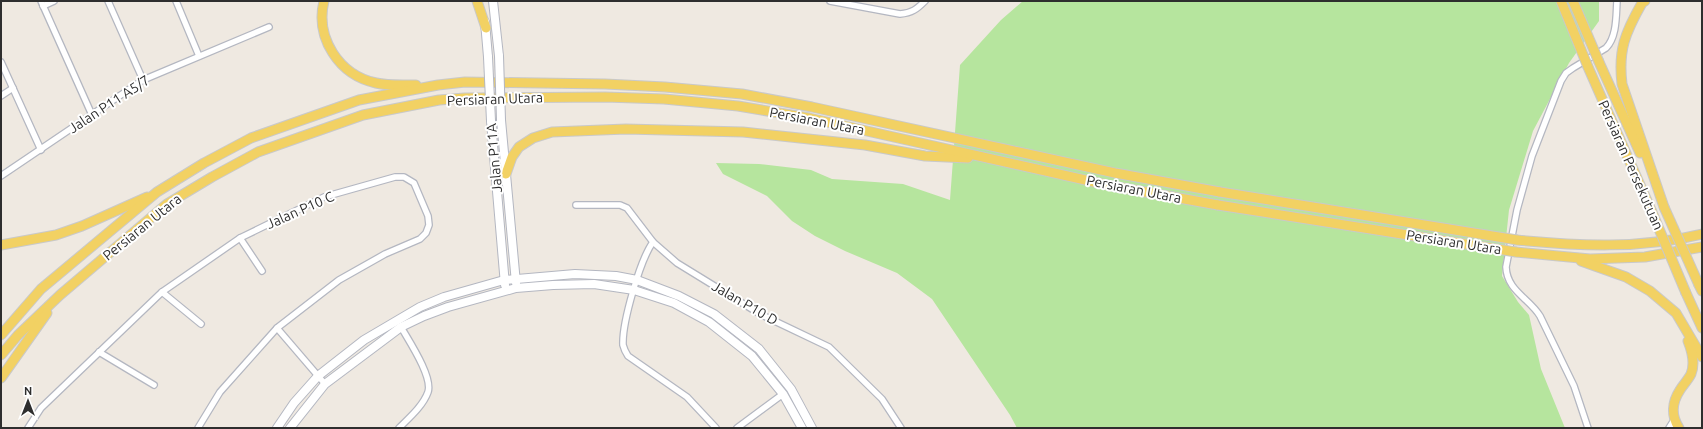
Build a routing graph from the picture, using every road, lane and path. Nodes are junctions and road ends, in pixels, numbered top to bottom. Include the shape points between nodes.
1 (54, 1) edge
2 (108, 1) edge
3 (176, 1) edge
4 (324, 1) edge
5 (477, 1) edge
6 (481, 1) edge
7 (492, 1) edge
8 (830, 1) edge
9 (925, 1) edge
10 (1561, 1) edge
11 (1573, 1) edge
12 (1617, 1) edge
13 (1646, 1) edge
14 (42, 3) edge
15 (269, 27) dead end
16 (486, 28) junction
17 (199, 56) junction
18 (1, 62) edge
19 (143, 80) junction
20 (438, 85) junction
21 (13, 88) junction
22 (1, 96) edge
23 (92, 115) junction
24 (41, 150) junction
25 (991, 159) junction
26 (506, 174) junction
27 (1, 176) edge
28 (157, 192) junction
29 (576, 205) dead end
30 (1664, 207) junction
31 (1702, 234) edge
32 (240, 238) junction
33 (654, 242) junction
34 (1, 245) edge
35 (1702, 247) edge
36 (1577, 258) junction
37 (262, 272) dead end
38 (515, 278) junction
39 (504, 280) junction
40 (637, 280) junction
41 (516, 288) junction
42 (1701, 288) edge
43 (505, 290) junction
44 (634, 290) junction
45 (162, 292) junction
46 (60, 295) junction
47 (1676, 314) junction
48 (201, 324) dead end
49 (401, 327) junction
50 (277, 328) junction
51 (1702, 328) edge
52 (1, 334) edge
53 (99, 352) junction
54 (1, 355) edge
55 (1702, 357) edge
56 (318, 376) junction
57 (1, 378) edge
58 (325, 384) junction
59 (154, 385) dead end
60 (783, 394) junction
61 (1674, 425) edge
62 (28, 428) edge
63 (198, 428) edge
64 (277, 428) edge
65 (290, 428) edge
66 (399, 428) edge
67 (716, 428) edge
68 (737, 428) edge
69 (802, 428) edge
70 (812, 428) edge
71 (902, 428) edge
72 (1588, 428) edge

1 - 14 street
2 - 19 street
3 - 17 street
4 - 20 main road via 322,19 326,40 332,53 349,70 361,78 376,83
5 - 16 main road
6 - 16 street, Jalan P11A
7 - 26 street, Jalan P11A, bridge via 499,56
8 - 9 street via 900,14 916,10
10 - 51 main road, Persiaran Persekutuan, bridge
11 - 30 main road, Persiaran Persekutuan, bridge
12 - 72 street via 1615,27 1610,44 1569,70 1561,81 1532,156 1516,210 1506,266 1506,274 1513,288 1540,316 1574,386
13 - 30 main road via 1642,3 1627,29 1620,64 1622,84
14 - 23 street
15 - 17 street, Jalan P11 A5/7
16 - 39 street, Jalan P11A, bridge
17 - 19 street, Jalan P11 A5/7
18 - 21 street
19 - 23 street, Jalan P11 A5/7
20 - 28 main road, Persiaran Utara via 359,100 251,138
20 - 31 main road, Persiaran Utara, bridge via 464,82 605,84 665,86 742,94 1115,173 1517,240 1554,244 1641,244
21 - 22 street
21 - 24 street
23 - 24 street, Jalan P11 A5/7
24 - 27 street, Jalan P11 A5/7
25 - 26 main road via 925,156 857,144 743,132 626,129 552,132 533,138 519,147
25 - 36 main road, Persiaran Utara, bridge via 1112,186 1218,205 1516,252
25 - 46 main road, Persiaran Utara via 809,118 702,102 605,97 439,100 363,115 258,152 167,204
26 - 38 street, Jalan P11A
28 - 34 main road via 56,235
28 - 52 main road, Persiaran Utara via 41,289
29 - 33 street, Jalan P10 D via 624,206
30 - 42 main road, Persiaran Persekutuan, bridge
32 - 37 street
32 - 45 street, Jalan P10 C
32 - 50 street, Jalan P10 C via 324,197 395,177 404,177 414,183 426,209 429,226 420,239 385,254 339,280
33 - 40 street via 647,250
33 - 71 street, Jalan P10 D via 678,263 760,314 829,346 882,399
35 - 36 main road, Persiaran Utara via 1645,257
36 - 47 main road via 1626,277 1644,287
38 - 39 street
38 - 40 street via 575,274
38 - 41 street, Jalan P11A
39 - 43 street, Jalan P11A
39 - 56 street via 420,307 364,340
40 - 44 street
40 - 70 street via 714,314 760,349 791,389
41 - 43 street
41 - 44 street via 594,284
43 - 49 street via 448,307
44 - 60 street via 674,303 710,322 752,356
44 - 67 street via 624,332 623,347 628,356 687,397
45 - 48 street
45 - 53 street, Jalan P10 C
46 - 54 main road, Persiaran Utara
46 - 57 main road
47 - 55 main road
47 - 61 main road via 1689,344 1692,365 1690,375 1674,402
49 - 58 street
49 - 66 street via 427,376 428,392 421,404
50 - 56 street
50 - 63 street, Jalan P10 C via 220,392
53 - 59 street
53 - 62 street, Jalan P10 C via 41,408
56 - 58 street
56 - 64 street via 294,403
58 - 65 street
60 - 68 street
60 - 69 street

